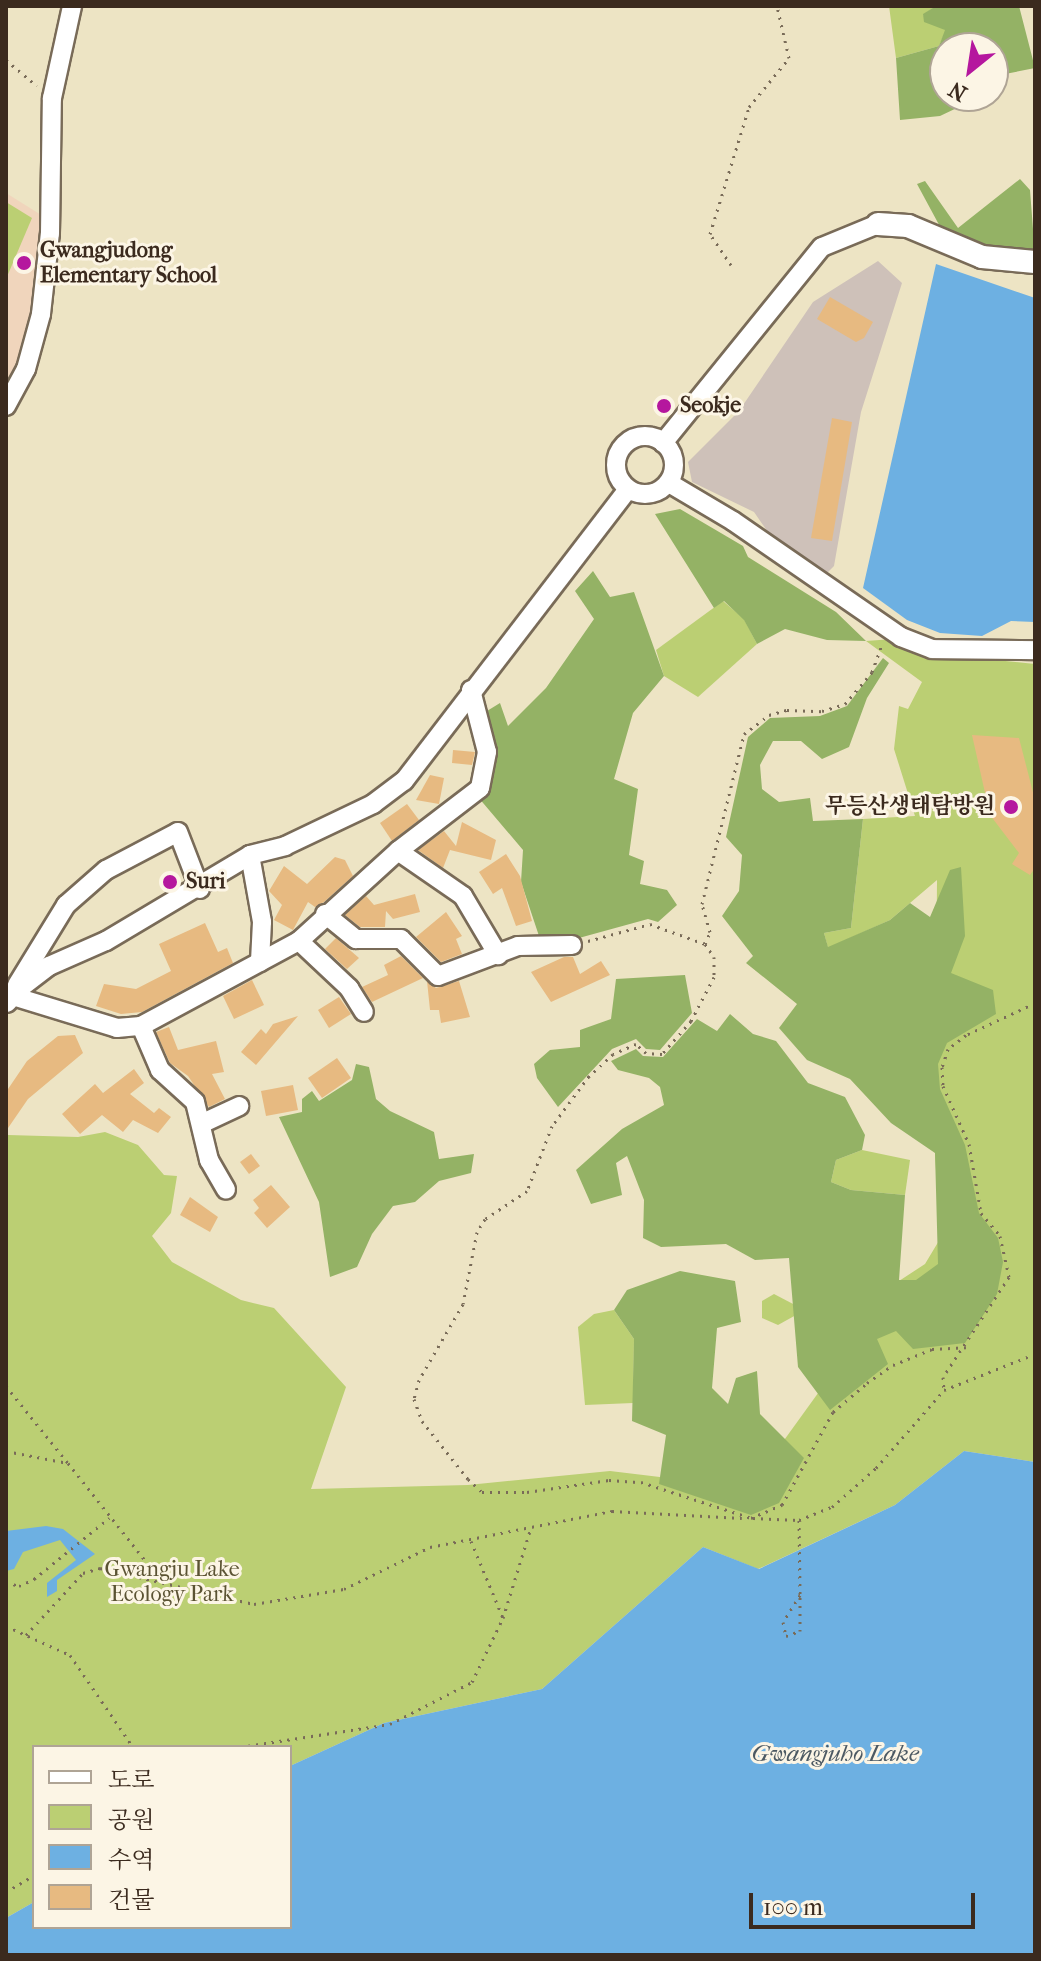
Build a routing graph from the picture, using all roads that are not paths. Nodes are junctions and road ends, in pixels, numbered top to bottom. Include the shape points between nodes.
1 (72, 6) edge
2 (878, 224) joint
3 (1035, 262) edge
4 (6, 406) edge
5 (663, 443) junction
6 (669, 483) junction
7 (628, 489) junction
8 (1035, 650) edge
9 (471, 690) junction
10 (398, 851) junction
11 (250, 855) junction
12 (200, 889) junction
13 (325, 914) junction
14 (299, 941) junction
15 (572, 945) road end
16 (498, 955) junction
17 (260, 962) junction
18 (8, 997) edge
19 (364, 1012) dead end
20 (141, 1026) junction
21 (239, 1106) dead end
22 (203, 1123) junction
23 (226, 1190) dead end

1 - 4 street via 52,98 50,233 41,314 26,369
2 - 3 main road via 908,226 982,257
2 - 5 street via 822,247
5 - 6 street via 674,464
5 - 7 street via 641,437 624,446 617,473
6 - 7 street via 645,494
6 - 8 street via 733,521 875,623 932,649
7 - 9 street
9 - 10 street via 487,752 480,788
9 - 11 street via 404,781 373,804 285,846
10 - 13 street
10 - 16 street via 463,896
11 - 12 street
11 - 17 street via 262,922
12 - 18 street via 49,966
12 - 18 street via 178,832 106,870 66,905
13 - 14 street
13 - 16 street via 356,939 401,939 438,976
14 - 17 street
14 - 19 street via 349,988
15 - 16 street via 518,946
17 - 20 street
18 - 20 street via 117,1028
20 - 22 street via 160,1070 195,1102
21 - 22 street
22 - 23 street via 209,1160

